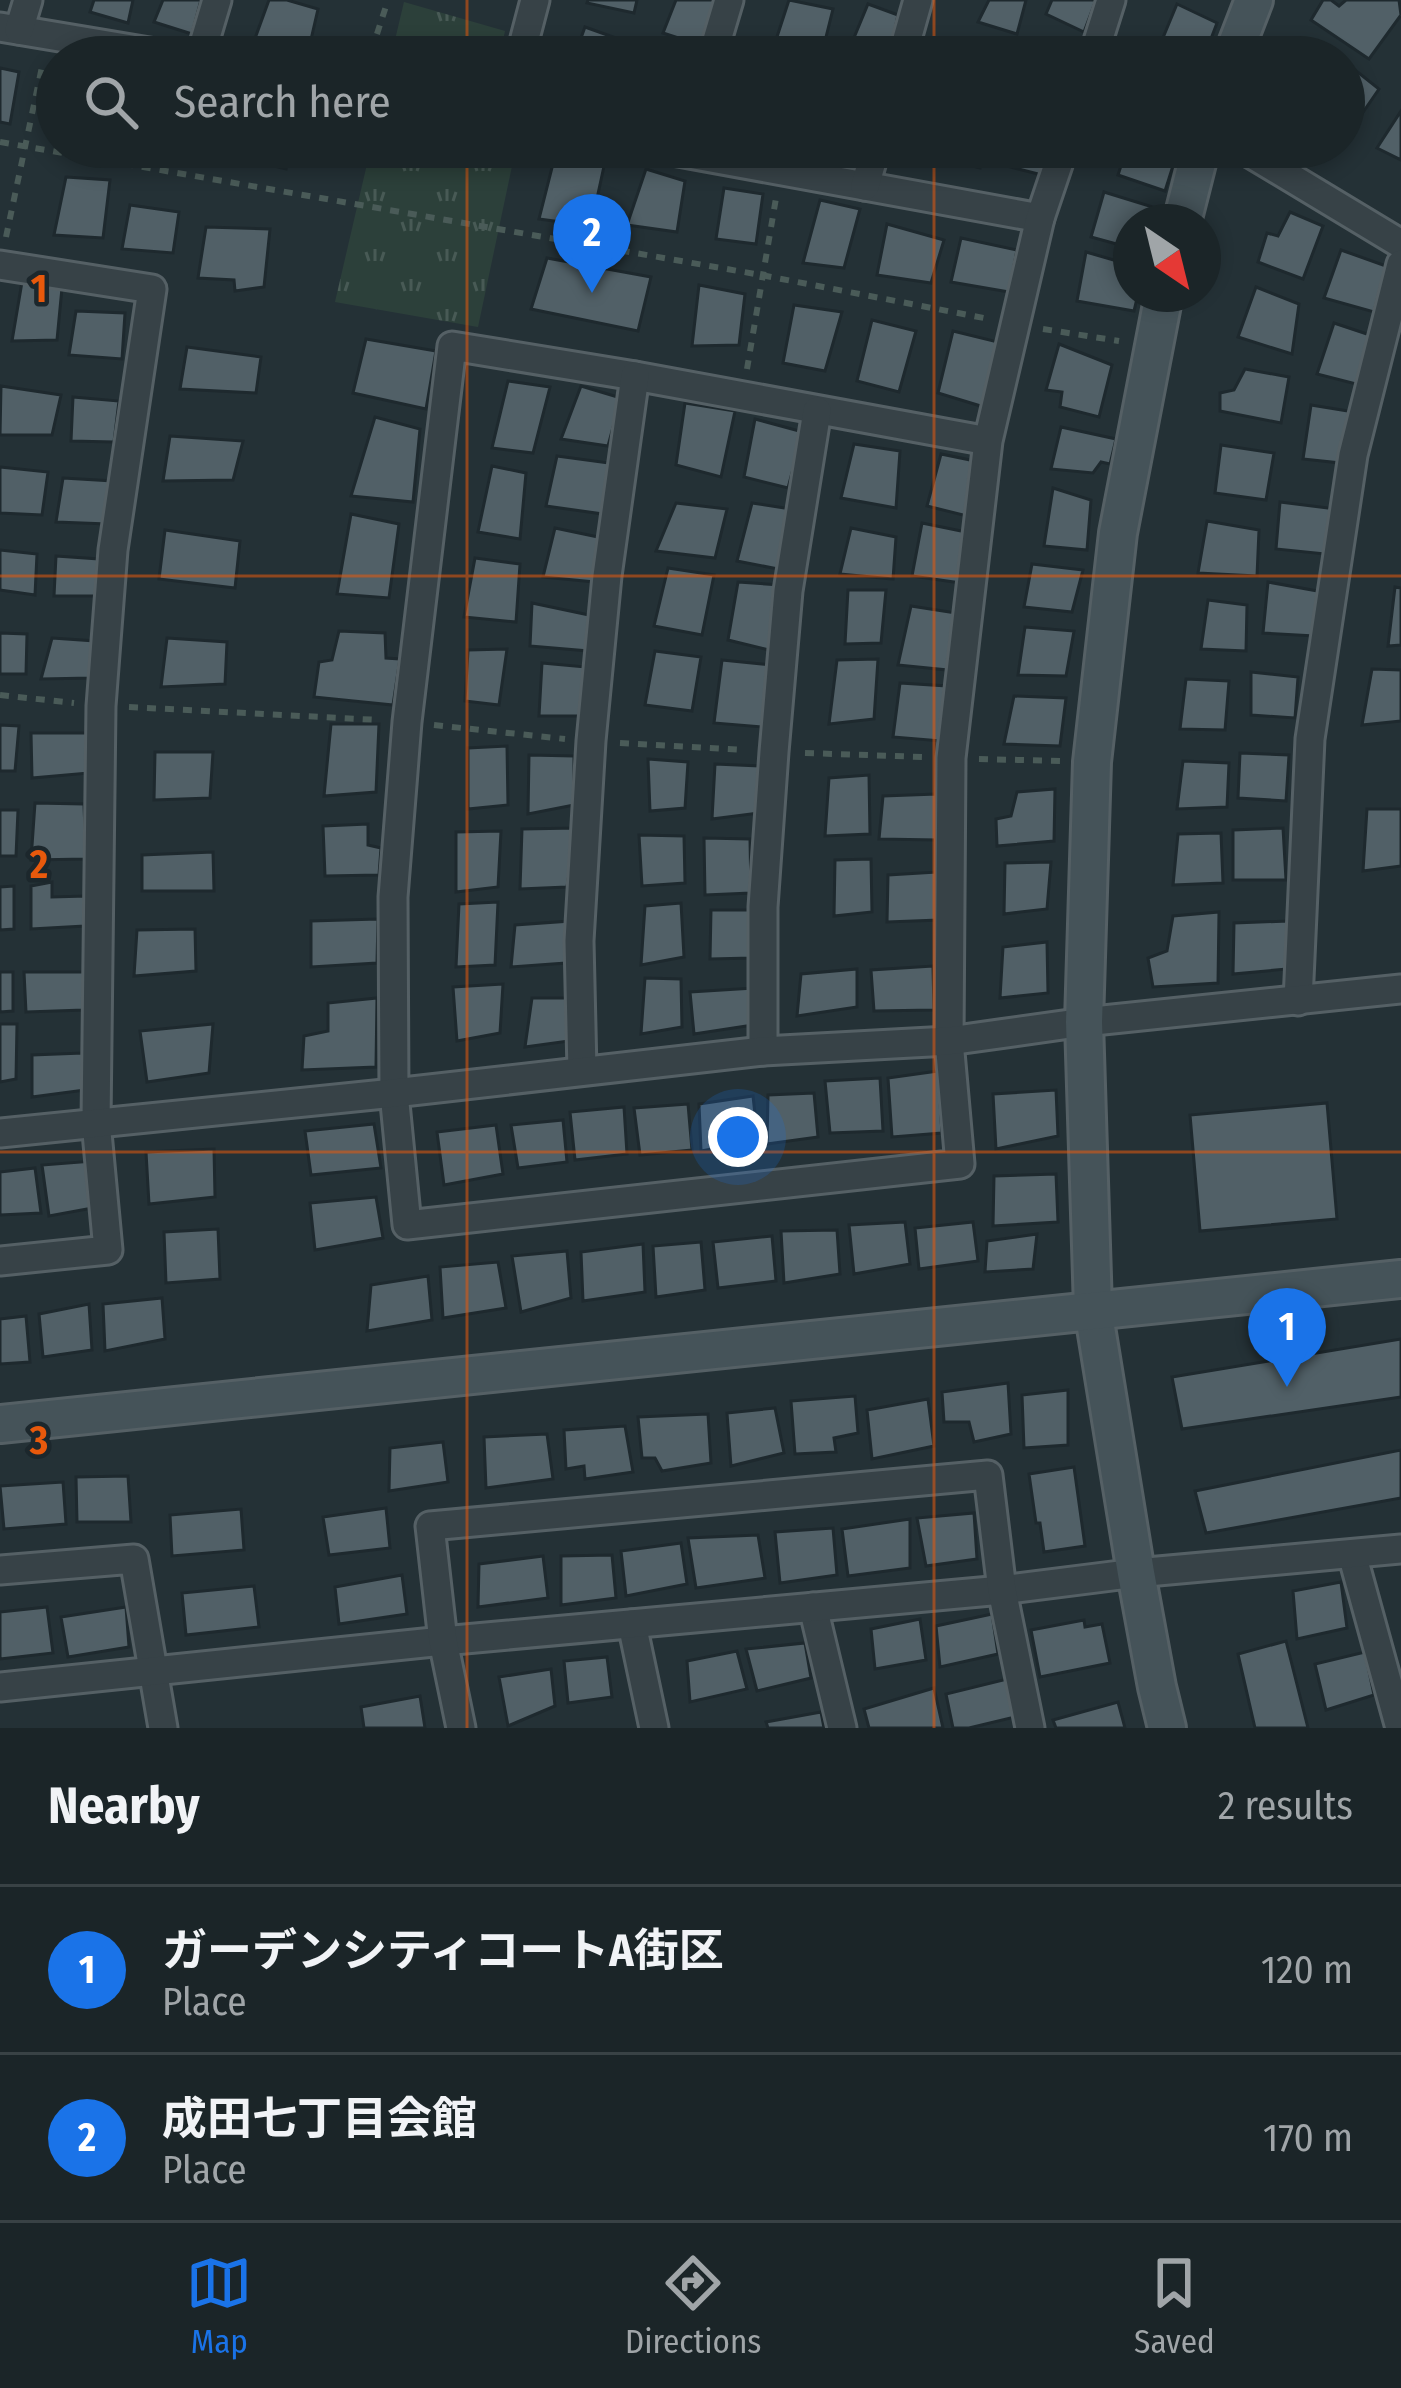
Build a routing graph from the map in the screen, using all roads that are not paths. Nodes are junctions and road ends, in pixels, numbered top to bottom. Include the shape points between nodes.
1 (28, 0) edge
2 (217, 0) edge
3 (535, 0) edge
4 (729, 0) edge
5 (918, 0) edge
6 (1111, 0) edge
7 (1254, 0) edge
8 (9, 28) edge
9 (54, 36) edge
10 (206, 36) edge
11 (526, 36) edge
12 (718, 36) edge
13 (908, 36) edge
14 (1100, 36) edge
15 (1240, 36) edge
16 (768, 168) edge
17 (870, 168) edge
18 (1057, 168) edge
19 (1196, 168) edge
20 (1275, 168) edge
21 (865, 186) junction
22 (1187, 204) edge
23 (1040, 218) junction
24 (1401, 244) edge
25 (1401, 264) edge
26 (0, 265) edge
27 (1160, 312) edge
28 (635, 376) junction
29 (817, 411) junction
30 (988, 441) junction
31 (1401, 989) edge
32 (1298, 1001) junction
33 (1084, 1022) junction
34 (950, 1041) junction
35 (763, 1052) junction
36 (582, 1071) junction
37 (394, 1094) junction
38 (96, 1122) junction
39 (0, 1132) edge
40 (0, 1261) edge
41 (1401, 1279) edge
42 (1093, 1309) junction
43 (0, 1424) edge
44 (1401, 1549) edge
45 (1352, 1554) junction
46 (0, 1570) edge
47 (1136, 1573) junction
48 (1002, 1590) junction
49 (813, 1607) junction
50 (632, 1624) junction
51 (443, 1641) junction
52 (153, 1670) junction
53 (0, 1687) edge
54 (163, 1728) edge
55 (461, 1728) edge
56 (654, 1728) edge
57 (842, 1728) edge
58 (1030, 1728) edge
59 (1167, 1728) edge
60 (1400, 1728) edge

1 - 8 street
2 - 10 street
3 - 11 street
4 - 12 street
5 - 13 street
6 - 14 street
7 - 15 street
8 - 9 street
16 - 21 street
17 - 21 street
18 - 23 street
19 - 22 street
20 - 24 street
21 - 23 street
23 - 30 street
25 - 32 street via 1353,455 1310,739
26 - 38 street via 152,290 113,550 101,706
27 - 33 street via 1118,533 1091,762
28 - 29 street
28 - 36 street via 591,741 579,941
28 - 37 street via 452,346 393,896
29 - 30 street
29 - 35 street via 788,592 774,752
30 - 34 street via 951,758
31 - 32 street
32 - 33 street
33 - 34 street
33 - 42 street
34 - 35 street
34 - 37 street via 960,1164 407,1225
35 - 36 street
36 - 37 street
37 - 38 street
38 - 39 street
38 - 40 street via 108,1250
41 - 42 street
42 - 43 street
42 - 47 street
44 - 45 street
45 - 47 street
45 - 60 street
46 - 52 street via 134,1559
47 - 48 street
47 - 59 street
48 - 49 street
48 - 51 street via 988,1475 430,1526
48 - 58 street
49 - 50 street
49 - 57 street
50 - 51 street
50 - 56 street
51 - 52 street
51 - 55 street
52 - 53 street
52 - 54 street

